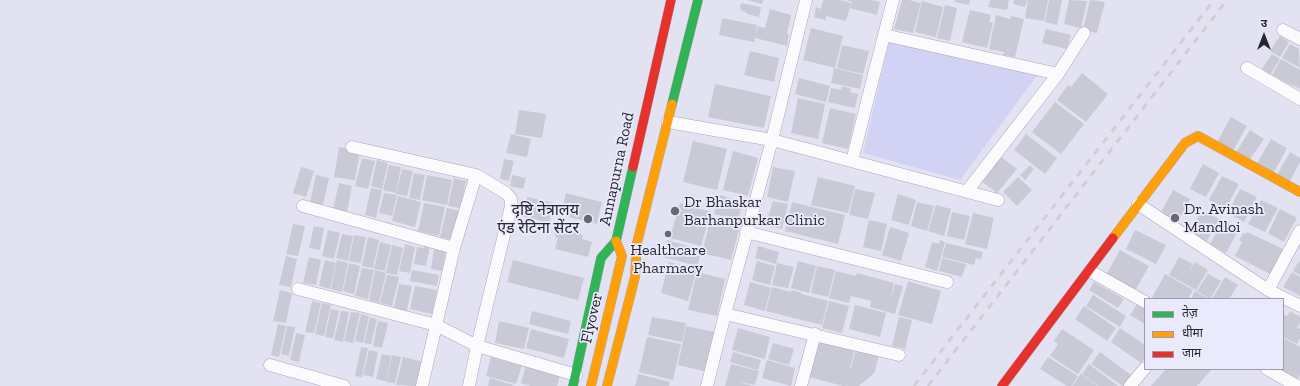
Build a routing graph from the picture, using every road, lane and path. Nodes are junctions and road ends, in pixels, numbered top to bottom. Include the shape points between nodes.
1 (671, 0) edge
2 (698, 0) edge
3 (806, 0) edge
4 (893, 0) edge
5 (1283, 30) dead end
6 (1084, 33) dead end
7 (884, 35) junction
8 (1300, 39) edge
9 (1247, 68) dead end
10 (1058, 74) junction
11 (1300, 99) edge
12 (668, 122) junction
13 (772, 140) junction
14 (352, 147) dead end
15 (852, 161) junction
16 (476, 175) junction
17 (967, 191) junction
18 (1300, 192) edge
19 (998, 200) dead end
20 (1138, 204) junction
21 (303, 206) dead end
22 (1300, 231) edge
23 (746, 232) junction
24 (616, 241) junction
25 (637, 243) junction
26 (454, 248) junction
27 (622, 256) junction
28 (1090, 271) junction
29 (947, 282) dead end
30 (298, 289) dead end
31 (1268, 290) junction
32 (1144, 301) edge
33 (1300, 306) edge
34 (724, 314) junction
35 (436, 325) junction
36 (815, 334) junction
37 (477, 346) junction
38 (899, 356) dead end
39 (270, 365) dead end
40 (1144, 369) edge
41 (1269, 370) edge
42 (574, 380) edge
43 (1300, 383) edge
44 (805, 385) edge
45 (344, 386) edge
46 (422, 386) edge
47 (469, 386) edge
48 (591, 386) edge
49 (607, 386) edge
50 (707, 386) edge
51 (1002, 386) edge
52 (1130, 386) edge
53 (1298, 386) edge

1 - 24 street, Annapurna Road
2 - 12 street
3 - 13 street
4 - 7 street
5 - 8 street
6 - 10 street
7 - 10 street
7 - 15 street
9 - 11 street
10 - 17 street
12 - 13 street
12 - 25 street
13 - 15 street
13 - 23 street
14 - 16 street
15 - 17 street
16 - 26 street
16 - 37 street via 506,193 511,199
17 - 19 street
18 - 20 street via 1198,136 1185,143
20 - 28 street
20 - 31 street
21 - 26 street
22 - 31 street
23 - 29 street
23 - 34 street
24 - 27 street
24 - 42 street, Annapurna Road via 601,258
25 - 27 street
25 - 49 street via 636,277
26 - 35 street
27 - 48 street, Flyover
28 - 32 street
28 - 51 street
30 - 35 street
31 - 33 street
34 - 36 street
34 - 50 street
35 - 37 street
35 - 46 street
36 - 38 street
36 - 44 street
37 - 42 street
37 - 47 street
39 - 45 street
40 - 52 street
41 - 53 street
43 - 53 street

